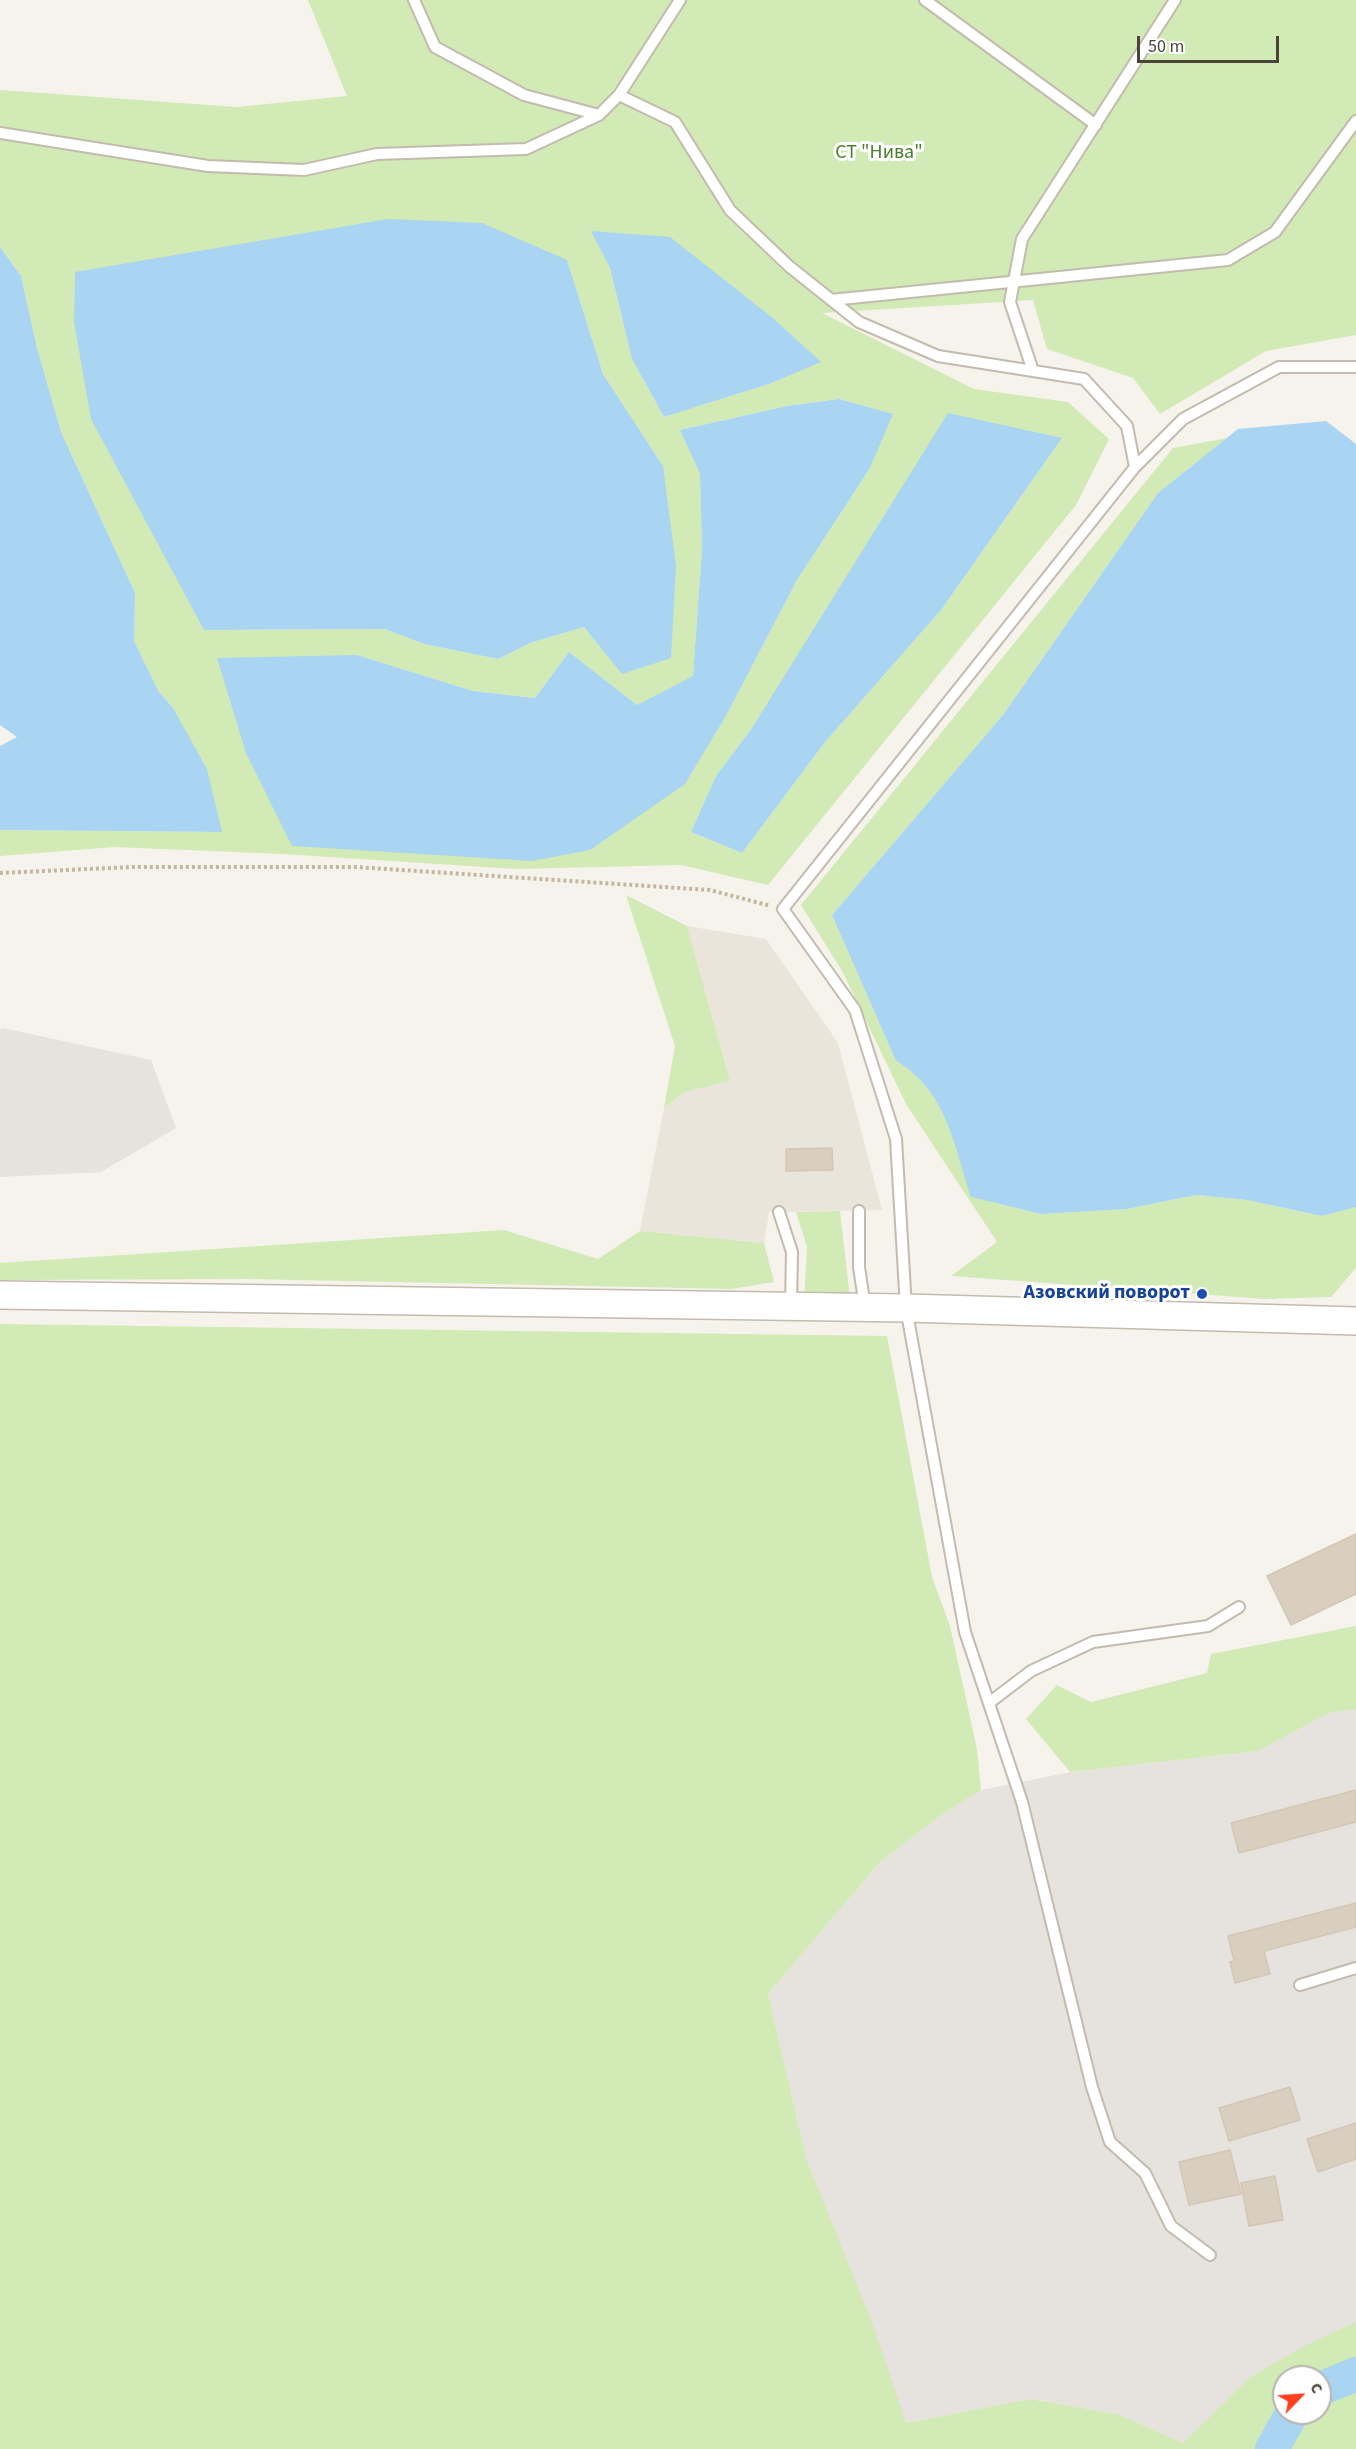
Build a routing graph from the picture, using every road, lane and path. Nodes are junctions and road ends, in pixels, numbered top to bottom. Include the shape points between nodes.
1 (414, 0) edge
2 (680, 0) edge
3 (925, 0) edge
4 (1175, 0) edge
5 (619, 95) junction
6 (599, 115) junction
7 (1356, 121) edge
8 (1096, 124) junction
9 (0, 134) edge
10 (1014, 280) junction
11 (831, 300) junction
12 (1356, 367) edge
13 (1033, 371) junction
14 (1135, 467) junction
15 (0, 873) edge
16 (783, 909) junction
17 (858, 1211) dead end
18 (779, 1212) dead end
19 (0, 1295) edge
20 (791, 1306) junction
21 (865, 1307) junction
22 (906, 1308) junction
23 (1356, 1321) edge
24 (1239, 1607) dead end
25 (989, 1702) junction
26 (1356, 1968) edge
27 (1300, 1984) dead end
28 (1209, 2255) dead end

1 - 6 lane via 435,47 524,95
2 - 5 lane
3 - 8 lane
4 - 8 lane
5 - 6 lane
5 - 11 lane via 675,122 730,210
6 - 9 lane via 526,149 377,154 304,170 208,166
7 - 10 lane via 1275,232 1228,260
8 - 10 lane via 1022,239
10 - 11 lane
10 - 13 lane via 1010,302
11 - 13 lane via 859,322 938,356
12 - 14 lane via 1279,367 1183,419
13 - 14 lane via 1084,379 1127,426
14 - 16 lane
15 - 16 path via 133,867 355,867 710,890
16 - 22 lane via 855,1010 896,1139
17 - 21 lane via 859,1267
18 - 20 lane via 792,1252
19 - 20 street
20 - 21 street
21 - 22 street
22 - 23 street
22 - 25 lane via 966,1632
24 - 25 lane via 1208,1626 1093,1642 1031,1671
25 - 28 lane via 1022,1802 1092,2087 1110,2142 1145,2173 1171,2226
26 - 27 lane

